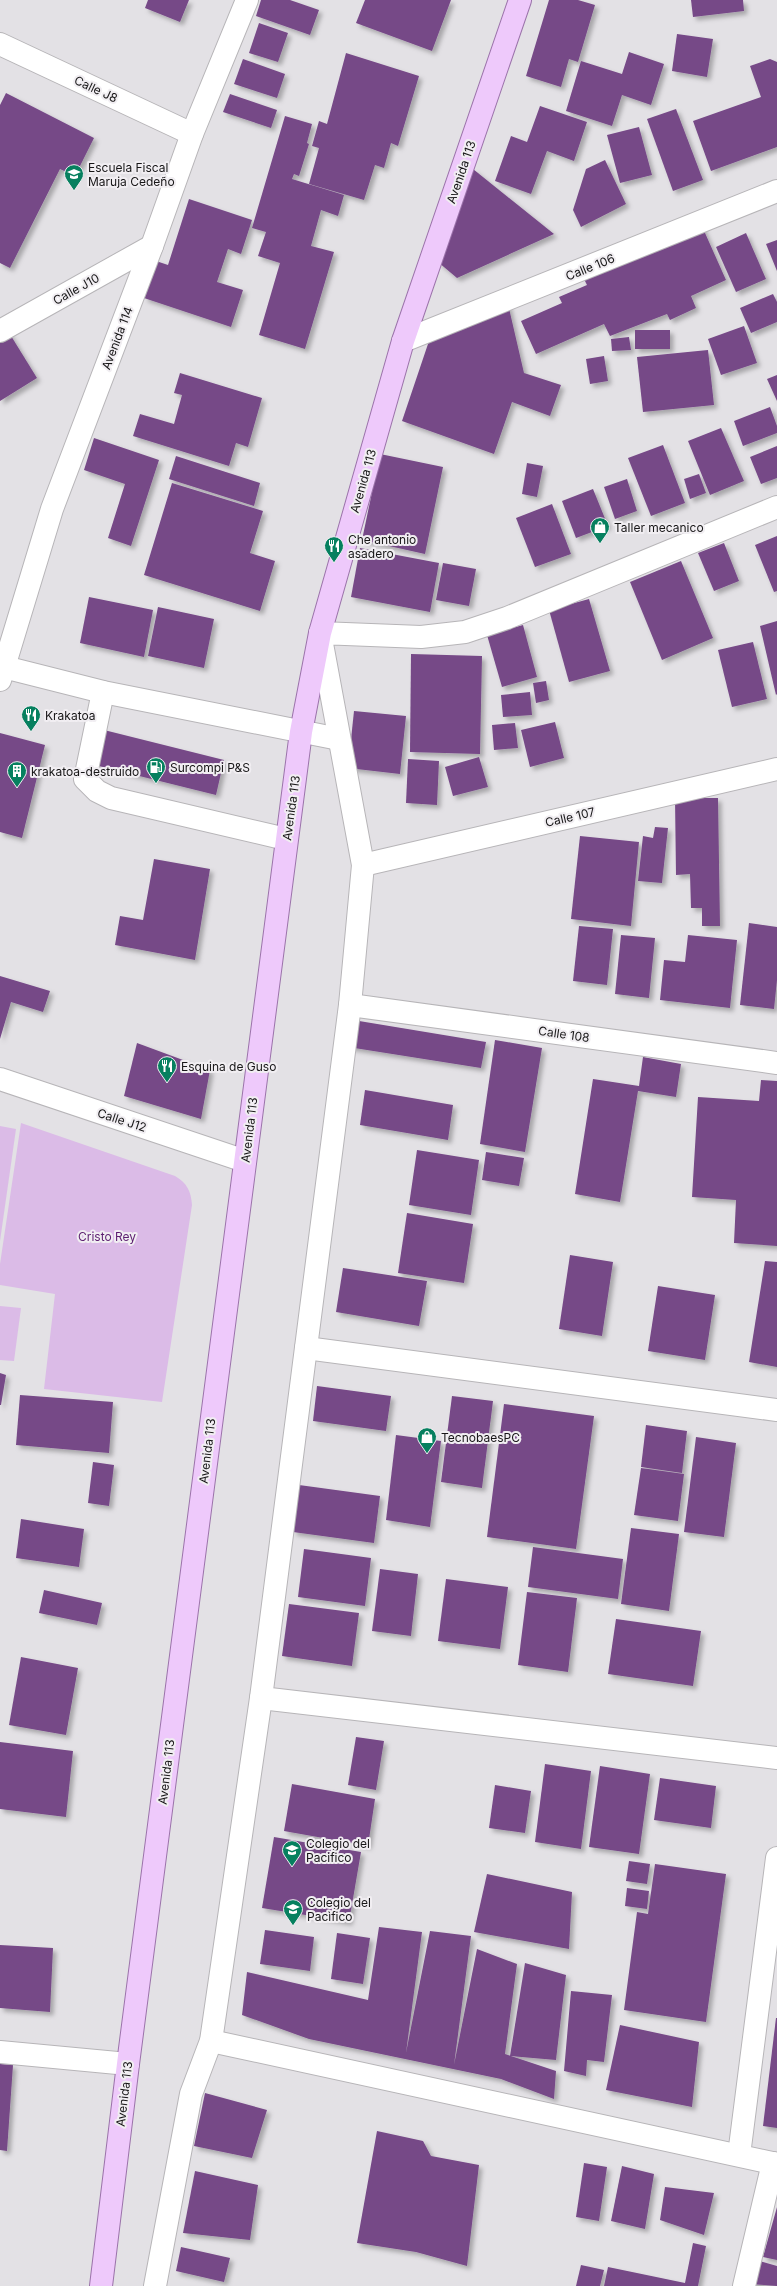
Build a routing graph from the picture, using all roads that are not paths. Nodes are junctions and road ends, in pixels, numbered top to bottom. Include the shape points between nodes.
1 (247, 0) edge
2 (520, 0) edge
3 (0, 44) edge
4 (192, 134) junction
5 (777, 191) edge
6 (152, 246) junction
7 (0, 331) edge
8 (403, 341) junction
9 (777, 507) edge
10 (320, 633) junction
11 (2, 673) edge
12 (103, 692) junction
13 (301, 732) junction
14 (339, 739) junction
15 (777, 769) edge
16 (286, 839) junction
17 (363, 866) junction
18 (350, 1005) junction
19 (777, 1063) edge
20 (0, 1079) edge
21 (245, 1161) junction
22 (306, 1348) junction
23 (777, 1410) edge
24 (261, 1698) junction
25 (777, 1758) edge
26 (777, 1858) edge
27 (211, 2041) junction
28 (0, 2052) edge
29 (128, 2064) junction
30 (739, 2155) junction
31 (775, 2164) edge
32 (101, 2286) edge
33 (155, 2286) edge
34 (744, 2286) edge

1 - 4 street, Avenida 114
2 - 8 main road, Avenida 113
3 - 4 street, Calle J8
4 - 6 street, Avenida 114
5 - 8 street, Calle 106
6 - 7 street, Calle J10
6 - 11 street, Avenida 114 via 52,509
8 - 10 main road, Avenida 113
9 - 10 street via 507,618 465,632 421,638
10 - 13 main road, Avenida 113
10 - 14 street
11 - 12 street
12 - 13 street
12 - 16 street via 84,779 97,791 111,798
13 - 14 street
13 - 16 main road, Avenida 113
14 - 17 street
15 - 17 street, Calle 107
16 - 21 main road, Avenida 113
17 - 18 street
18 - 19 street, Calle 108
18 - 22 street
20 - 21 street, Calle J12
21 - 29 main road, Avenida 113
22 - 23 street
22 - 24 street
24 - 25 street
24 - 27 street
26 - 30 street
27 - 30 street
27 - 33 street via 191,2094
28 - 29 street
29 - 32 main road, Avenida 113
30 - 31 street
31 - 34 street

